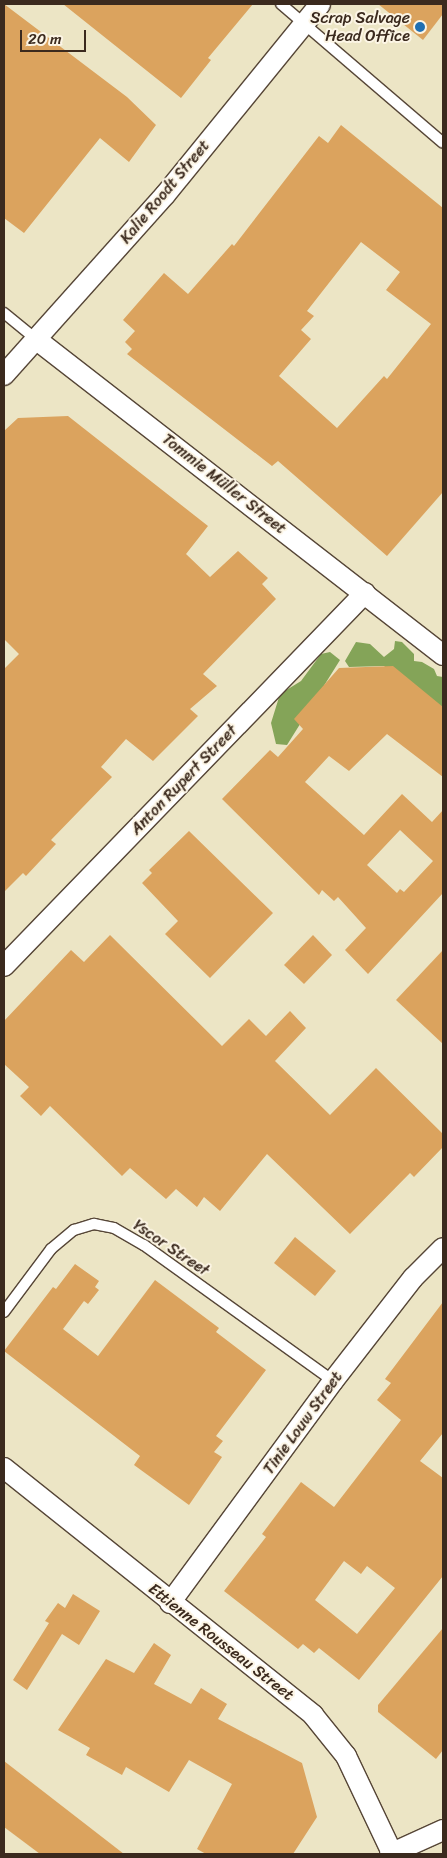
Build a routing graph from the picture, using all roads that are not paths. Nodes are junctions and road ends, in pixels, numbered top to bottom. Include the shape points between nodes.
1 (281, 4) edge
2 (320, 4) edge
3 (304, 23) junction
4 (443, 143) edge
5 (4, 313) edge
6 (37, 340) junction
7 (4, 374) edge
8 (365, 593) junction
9 (443, 655) edge
10 (4, 966) edge
11 (443, 1248) edge
12 (4, 1312) edge
13 (333, 1381) junction
14 (4, 1468) edge
15 (170, 1603) junction
16 (443, 1830) edge
17 (391, 1854) edge

1 - 3 lane
2 - 3 street, Kalie Roodt Street
3 - 4 lane
3 - 6 street, Kalie Roodt Street via 165,195
5 - 6 lane, Tommie Müller Street
6 - 7 street, Kalie Roodt Street
6 - 8 street, Tommie Müller Street
8 - 9 street, Tommie Müller Street
8 - 10 street, Anton Rupert Street
11 - 13 street, Tinie Louw Street via 413,1278
12 - 13 lane, Yscor Street via 51,1249 74,1230 94,1224 114,1228 144,1245
13 - 15 street, Tinie Louw Street
14 - 15 street, Ettienne Rousseau Street
15 - 17 street, Ettienne Rousseau Street via 260,1670 313,1715 346,1756
16 - 17 street

